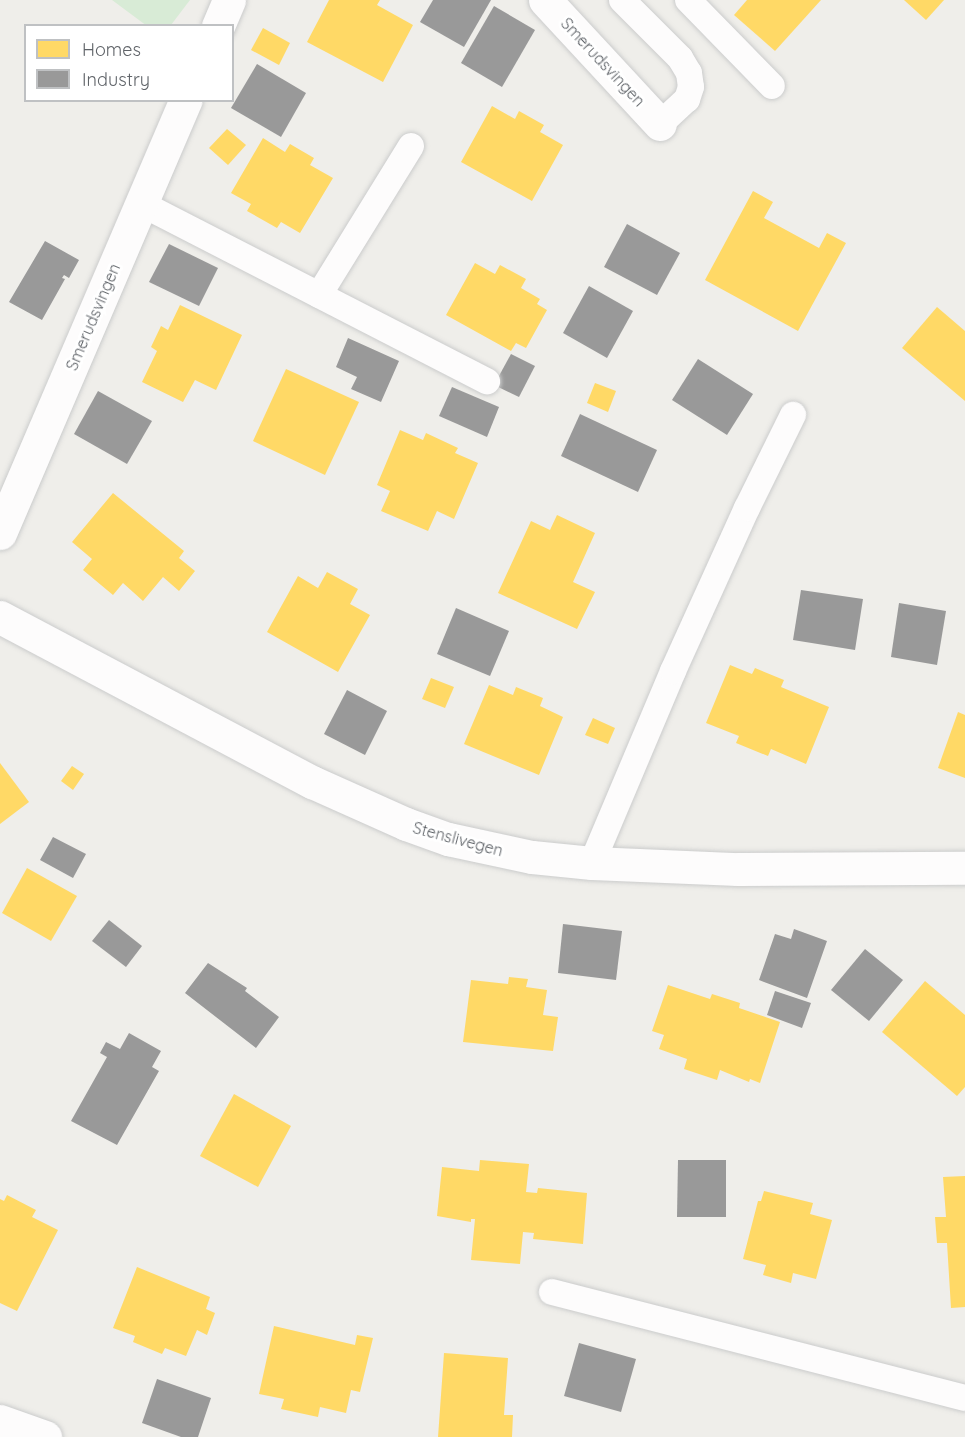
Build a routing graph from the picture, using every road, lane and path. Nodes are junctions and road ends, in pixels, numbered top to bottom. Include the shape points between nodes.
1 (229, 0) edge
2 (545, 0) edge
3 (622, 0) edge
4 (688, 0) edge
5 (219, 24) edge
6 (772, 86) dead end
7 (185, 102) edge
8 (660, 124) joint
9 (411, 146) dead end
10 (142, 204) junction
11 (319, 295) junction
12 (487, 381) dead end
13 (793, 415) dead end
14 (0, 533) edge
15 (0, 617) edge
16 (592, 863) junction
17 (965, 868) edge
18 (552, 1292) dead end
19 (965, 1398) edge
20 (0, 1421) edge
21 (45, 1437) edge

1 - 5 street
2 - 8 street, Smerudsvingen
3 - 8 lane via 690,73 692,87 687,99
4 - 6 lane
7 - 10 street, Smerudsvingen
9 - 11 lane
10 - 11 lane
10 - 14 street, Smerudsvingen
11 - 12 lane
13 - 16 lane via 673,671
15 - 16 street, Stenslivegen via 312,782 406,824 493,850
16 - 17 street, Stenslivegen via 738,869
18 - 19 lane
20 - 21 street

